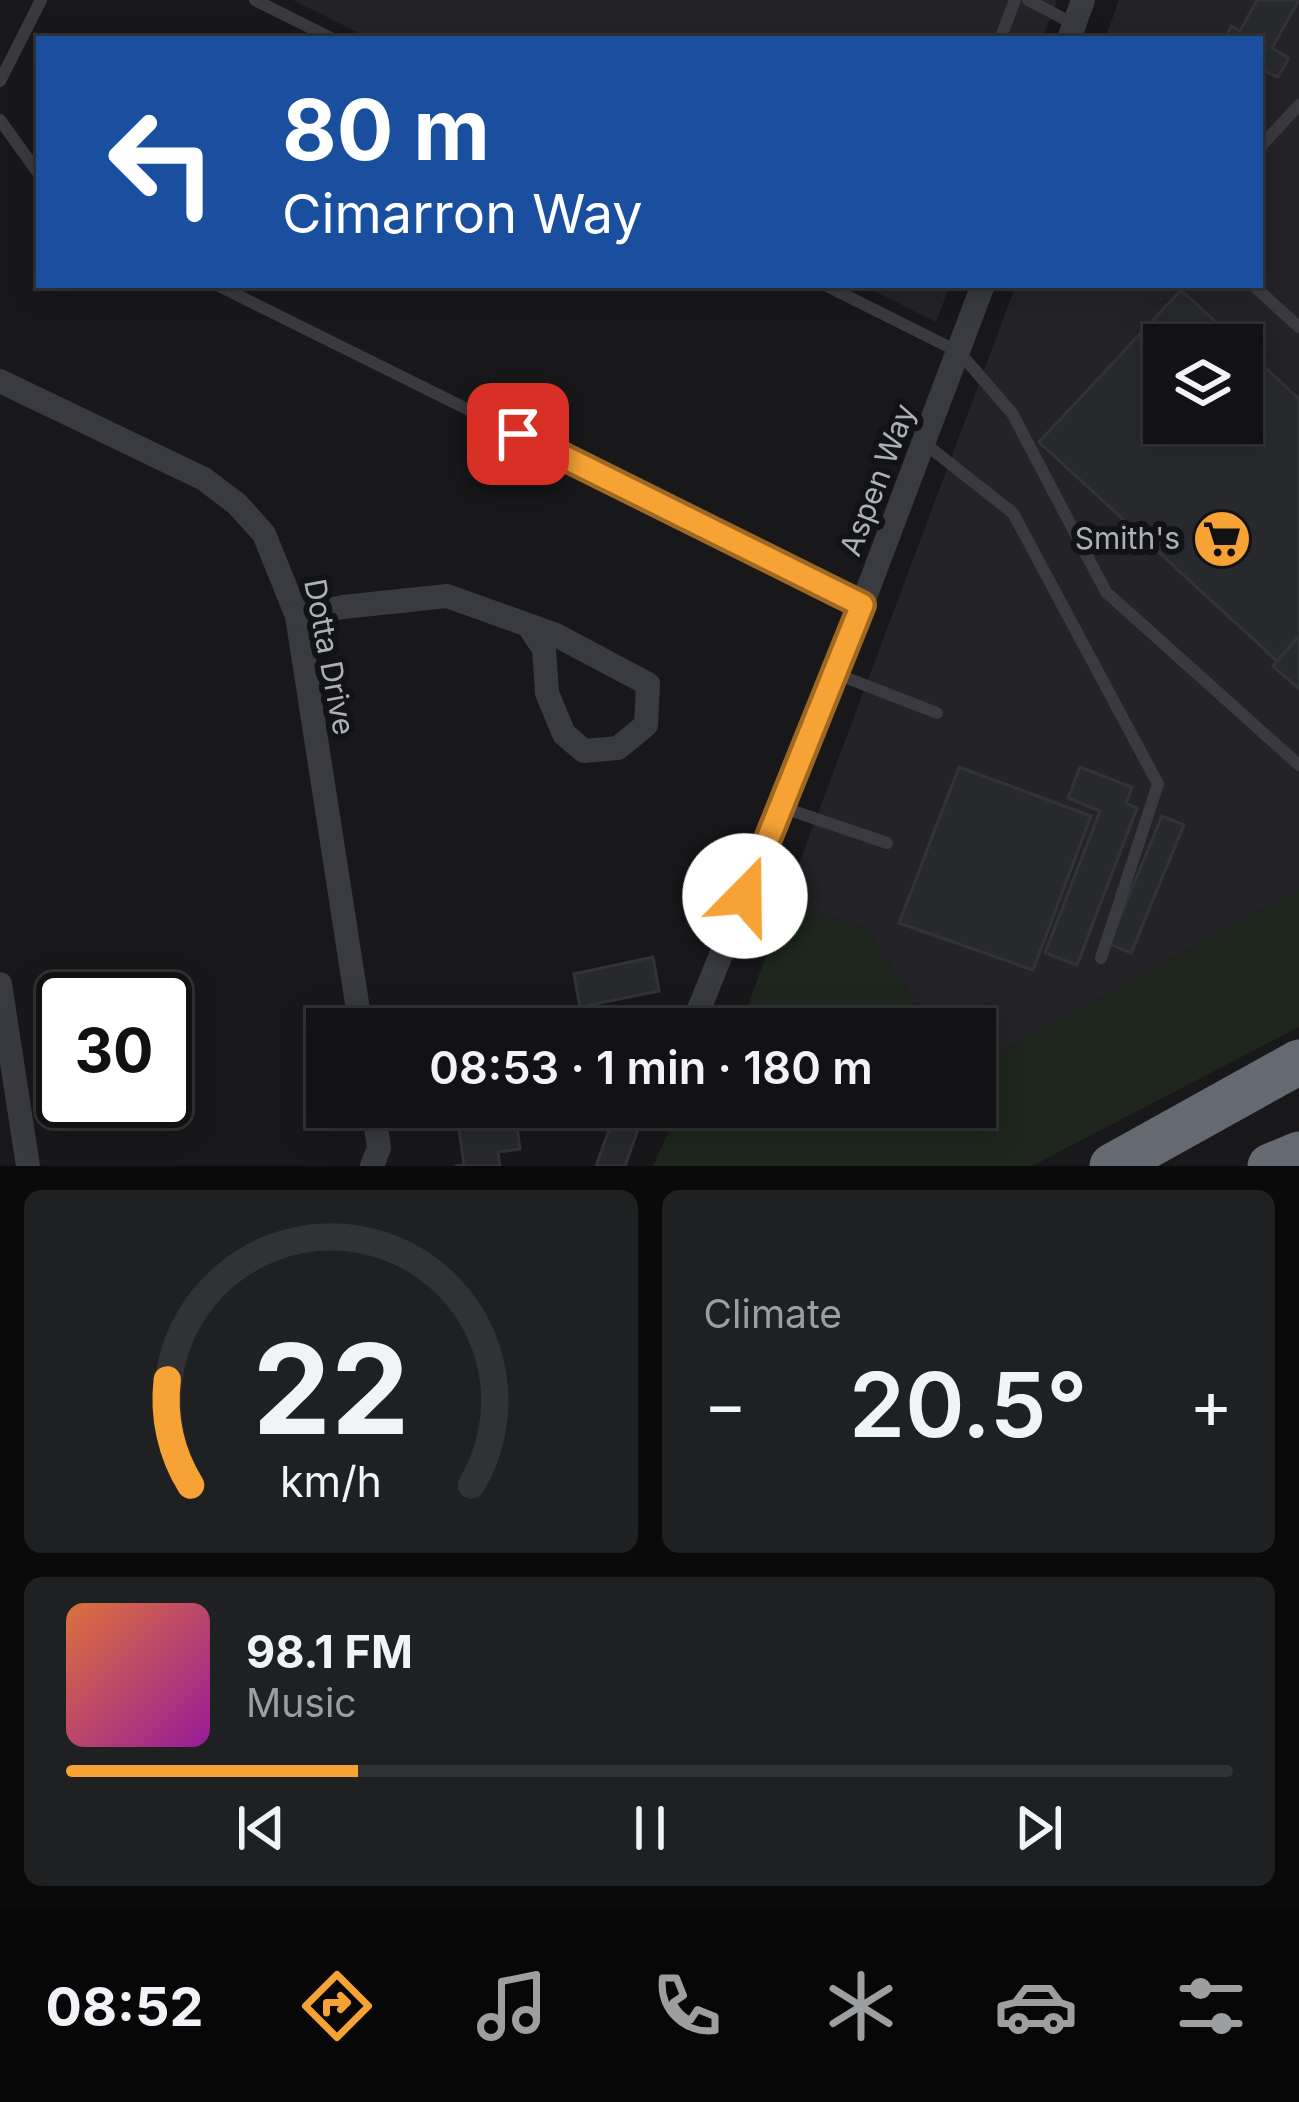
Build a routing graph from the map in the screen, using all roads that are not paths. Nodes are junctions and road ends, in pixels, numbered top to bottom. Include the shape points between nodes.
1 (41, 0) edge
2 (255, 0) edge
3 (1015, 0) edge
4 (1028, 0) edge
5 (1075, 21) edge
6 (327, 36) edge
7 (1001, 36) edge
8 (0, 81) edge
9 (1299, 105) edge
10 (0, 120) edge
11 (1263, 144) edge
12 (36, 170) edge
13 (223, 288) edge
14 (831, 288) edge
15 (982, 288) edge
16 (1255, 288) edge
17 (1299, 327) edge
18 (959, 352) junction
19 (0, 381) edge
20 (924, 443) junction
21 (862, 605) junction
22 (297, 616) junction
23 (528, 625) junction
24 (834, 673) junction
25 (937, 713) dead end
26 (1299, 765) edge
27 (780, 806) junction
28 (887, 843) dead end
29 (1101, 958) dead end
30 (0, 984) edge
31 (358, 1008) edge
32 (699, 1008) edge
33 (1299, 1062) edge
34 (376, 1128) edge
35 (1299, 1154) edge
36 (28, 1166) edge
37 (372, 1166) edge
38 (1112, 1166) edge
39 (1270, 1166) edge

1 - 8 lane
2 - 6 lane
3 - 7 lane
4 - 5 lane
9 - 11 lane
10 - 12 lane
13 - 21 lane
14 - 18 lane
15 - 18 street, Aspen Way
16 - 17 lane
18 - 20 street, Aspen Way
18 - 26 lane via 1012,413 1106,592
19 - 22 street, Dotta Drive via 204,479 237,503 263,534
20 - 21 street, Aspen Way
20 - 29 lane via 1013,513 1159,784
21 - 24 street, Aspen Way
22 - 23 street via 447,596
22 - 31 street, Dotta Drive
23 - 23 street via 648,684 646,725 618,748 584,752 564,734 548,694 544,649
24 - 25 lane
24 - 27 street, Aspen Way
27 - 28 lane
27 - 32 street, Aspen Way
30 - 36 street
33 - 38 highway
34 - 37 street
35 - 39 highway

